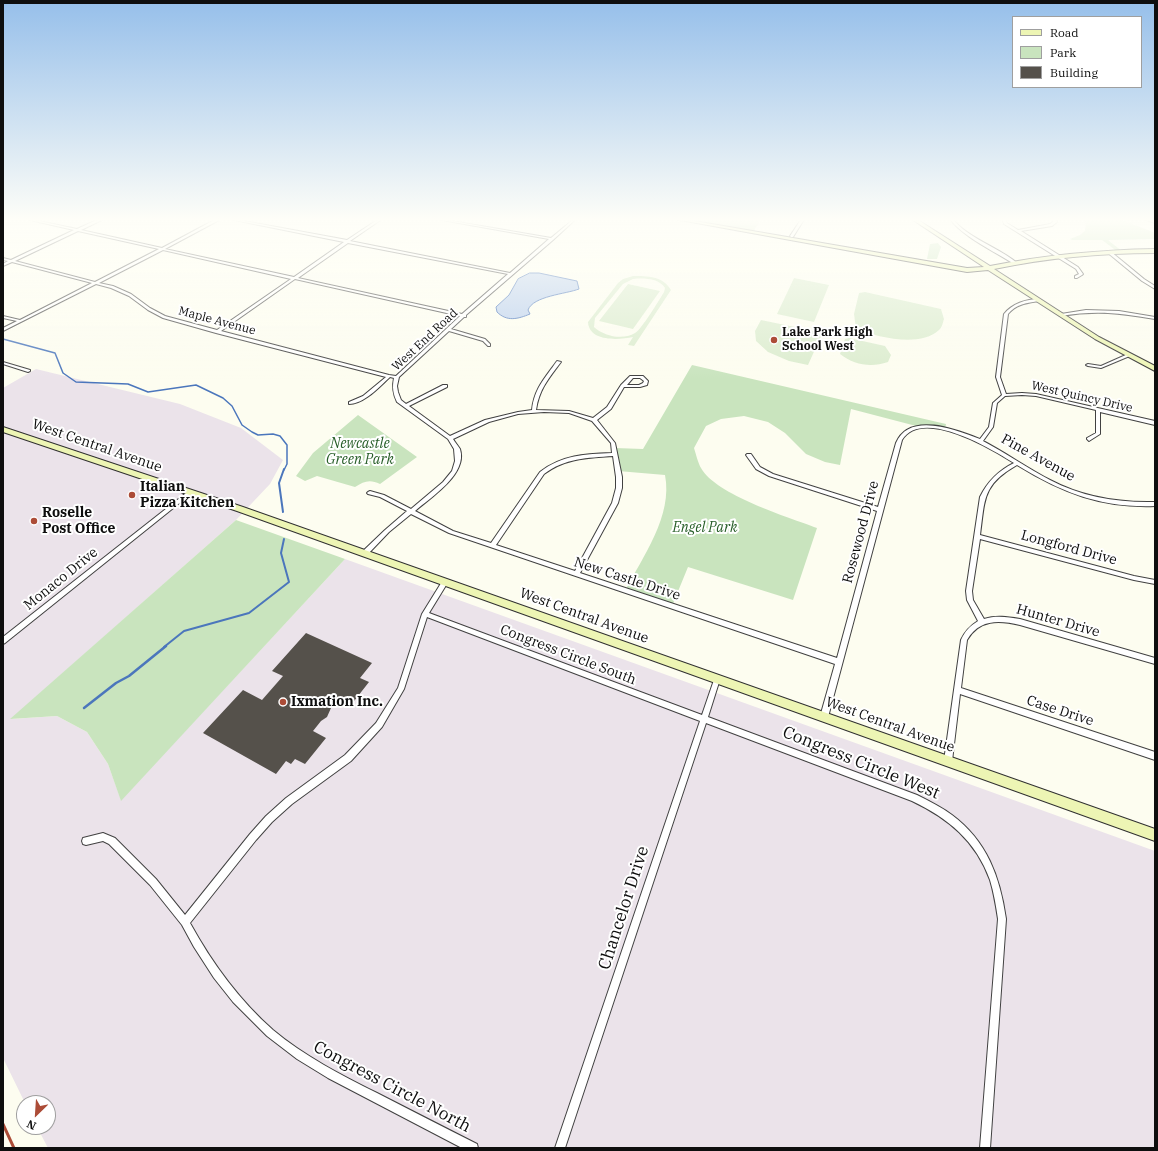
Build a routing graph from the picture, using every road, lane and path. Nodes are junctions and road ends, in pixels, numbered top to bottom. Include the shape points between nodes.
1 (52, 272) edge
2 (117, 272) edge
3 (265, 272) edge
4 (303, 272) edge
5 (500, 272) edge
6 (514, 272) edge
7 (994, 272) edge
8 (1080, 272) edge
9 (1134, 272) edge
10 (511, 274) junction
11 (1076, 277) dead end
12 (294, 278) junction
13 (96, 282) junction
14 (1155, 288) edge
15 (1038, 300) junction
16 (1061, 314) junction
17 (465, 316) junction
18 (3, 317) edge
19 (1155, 318) edge
20 (20, 321) junction
21 (3, 330) edge
22 (450, 330) junction
23 (217, 332) junction
24 (489, 344) dead end
25 (1130, 355) junction
26 (559, 362) dead end
27 (3, 364) edge
28 (1088, 365) dead end
29 (1155, 369) edge
30 (28, 371) dead end
31 (390, 376) junction
32 (397, 377) junction
33 (445, 386) dead end
34 (623, 386) dead end
35 (1004, 395) junction
36 (351, 403) dead end
37 (405, 406) junction
38 (1098, 410) junction
39 (534, 411) junction
40 (594, 420) junction
41 (1155, 423) edge
42 (3, 429) edge
43 (450, 438) junction
44 (1089, 438) dead end
45 (981, 440) junction
46 (615, 454) junction
47 (749, 455) dead end
48 (1018, 463) junction
49 (190, 492) junction
50 (370, 493) dead end
51 (1155, 504) edge
52 (880, 510) junction
53 (410, 511) junction
54 (977, 536) junction
55 (492, 546) junction
56 (365, 553) junction
57 (576, 574) junction
58 (445, 582) junction
59 (1155, 582) edge
60 (425, 614) junction
61 (982, 622) junction
62 (3, 641) edge
63 (1155, 661) edge
64 (839, 662) junction
65 (717, 678) junction
66 (957, 690) junction
67 (824, 717) junction
68 (704, 718) junction
69 (1155, 756) edge
70 (948, 761) junction
71 (1155, 835) edge
72 (86, 841) dead end
73 (185, 922) junction
74 (473, 1148) edge
75 (560, 1148) edge
76 (985, 1148) edge

1 - 13 street, Maple Avenue
2 - 13 street
3 - 12 street
4 - 12 street
5 - 10 street
6 - 10 street, West End Road
7 - 15 street
8 - 11 street via 1081,274
9 - 14 street
10 - 17 street, West End Road
12 - 17 street
12 - 23 street
13 - 20 street
13 - 23 street, Maple Avenue via 125,292 164,317
15 - 16 street
15 - 35 street via 1022,303 1006,315 998,378
16 - 19 street via 1100,310
16 - 25 street via 1097,338
17 - 22 street, West End Road
18 - 20 street
20 - 21 street
22 - 24 street via 484,340
22 - 32 street, West End Road
23 - 31 street, Maple Avenue
25 - 28 street via 1101,367
25 - 29 street
26 - 39 street via 537,390
27 - 30 street
31 - 32 street, Maple Avenue
31 - 36 street via 365,397
32 - 37 street, West End Road via 396,395
33 - 37 street
34 - 40 street via 609,408
35 - 38 street, West Quincy Drive via 1036,395
35 - 45 street via 995,403 990,427
37 - 43 street, West End Road
38 - 41 street, West Quincy Drive
38 - 44 street via 1098,434
39 - 40 street via 569,412
39 - 43 street via 504,415
40 - 46 street via 613,443
42 - 49 street, West Central Avenue
43 - 53 street via 458,453 454,472 445,483
45 - 48 street, Pine Avenue
45 - 52 street, Rosewood Drive via 959,432 929,426 905,432 900,438
46 - 55 street via 561,461 550,466 542,473
46 - 57 street via 619,478 616,503
47 - 52 street via 758,468 770,475
48 - 51 street, Pine Avenue via 1050,482 1081,494 1120,503
48 - 54 street via 994,478 987,487
49 - 56 street, West Central Avenue
49 - 62 street, Monaco Drive
50 - 53 street, New Castle Drive via 382,496
52 - 64 street, Rosewood Drive
53 - 55 street, New Castle Drive via 438,527
53 - 56 street
54 - 59 street, Longford Drive
54 - 61 street via 969,591 970,600
55 - 57 street, New Castle Drive
56 - 58 street, West Central Avenue
57 - 64 street, New Castle Drive
58 - 60 street
58 - 65 street, West Central Avenue
60 - 68 street, Congress Circle South
60 - 73 street via 401,689 379,725 348,758 289,801 269,819
61 - 63 street, Hunter Drive via 1003,619 1020,622
61 - 66 street via 971,628 964,640
64 - 67 street, Rosewood Drive
65 - 67 street, West Central Avenue
65 - 68 street, Chancelor Drive
66 - 69 street, Case Drive
66 - 70 street
67 - 70 street, West Central Avenue
68 - 75 street, Chancelor Drive
68 - 76 street, Congress Circle West via 926,803 945,814 970,836 991,870 998,890 1002,919
70 - 71 street, West Central Avenue
72 - 73 street, Congress Circle North via 103,837 112,841 153,882
73 - 74 street, Congress Circle North via 197,944 236,999 270,1033 331,1075

